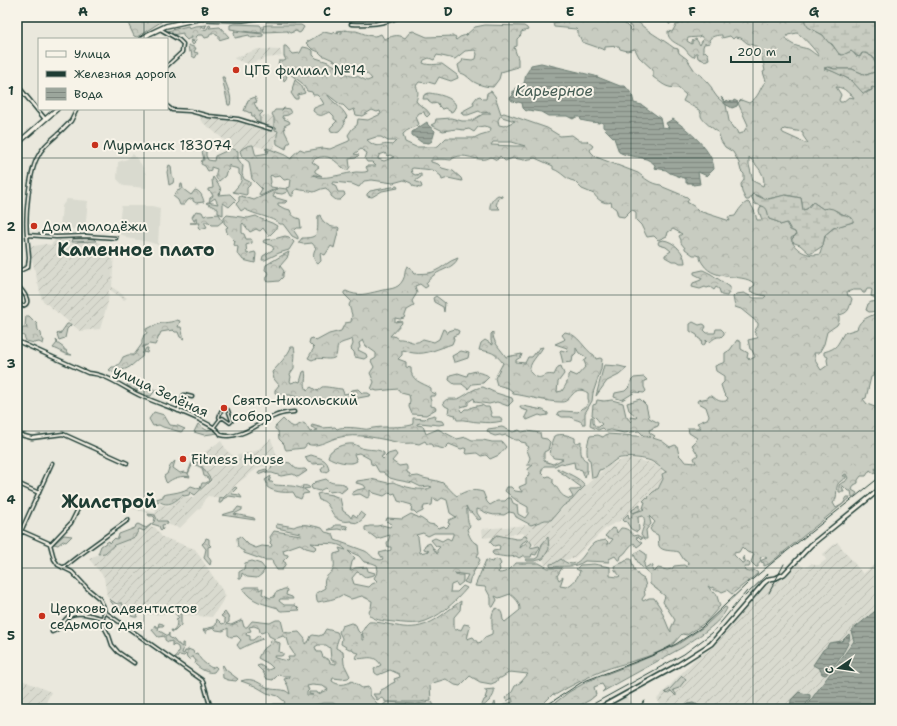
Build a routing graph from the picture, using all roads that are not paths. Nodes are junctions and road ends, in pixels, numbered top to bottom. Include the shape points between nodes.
1 (207, 17) edge
2 (233, 17) edge
3 (264, 17) edge
4 (399, 17) edge
5 (203, 19) junction
6 (238, 20) junction
7 (351, 24) dead end
8 (160, 28) junction
9 (144, 38) edge
10 (168, 65) edge
11 (17, 85) edge
12 (168, 107) edge
13 (56, 110) edge
14 (77, 110) edge
15 (45, 119) junction
16 (271, 129) dead end
17 (17, 144) edge
18 (27, 235) junction
19 (116, 238) dead end
20 (17, 272) edge
21 (17, 285) edge
22 (17, 302) edge
23 (17, 341) edge
24 (192, 397) dead end
25 (178, 411) junction
26 (294, 412) dead end
27 (220, 419) junction
28 (214, 427) junction
29 (17, 434) edge
30 (52, 463) dead end
31 (127, 463) dead end
32 (17, 483) edge
33 (880, 489) edge
34 (39, 493) junction
35 (81, 503) dead end
36 (128, 520) dead end
37 (17, 529) edge
38 (21, 531) junction
39 (17, 540) edge
40 (50, 544) junction
41 (63, 568) junction
42 (105, 612) junction
43 (102, 618) junction
44 (52, 632) dead end
45 (134, 663) dead end
46 (211, 709) edge
47 (598, 709) edge

1 - 5 main road
2 - 6 main road
3 - 6 main road
4 - 7 street via 378,24
5 - 6 main road
5 - 8 main road
8 - 9 main road
8 - 10 street via 183,44 182,52
11 - 15 street
12 - 16 street via 172,110 238,119
13 - 15 main road
14 - 18 street via 73,118 46,144 33,166
15 - 17 main road
18 - 19 street
18 - 20 street via 28,267
21 - 22 street via 25,293 27,300 24,306
23 - 25 street, улица Зелёная via 88,373 108,378 137,394
24 - 25 street via 184,395
25 - 28 street, улица Зелёная
26 - 28 street, улица Зелёная via 276,415 234,436 221,435
27 - 27 street via 223,418 230,423 232,421 228,410 224,409 221,411
27 - 28 street
29 - 31 street via 32,438 63,434
30 - 34 street
32 - 34 street
33 - 47 main road via 811,545 784,574 764,583 711,644
34 - 38 street
35 - 40 street via 71,523
36 - 41 street
37 - 38 street
38 - 39 street
38 - 40 street
40 - 41 street via 54,559
41 - 42 street via 72,572 100,599
42 - 43 street
42 - 46 street via 202,680
43 - 44 street via 74,614
43 - 45 street via 112,645

